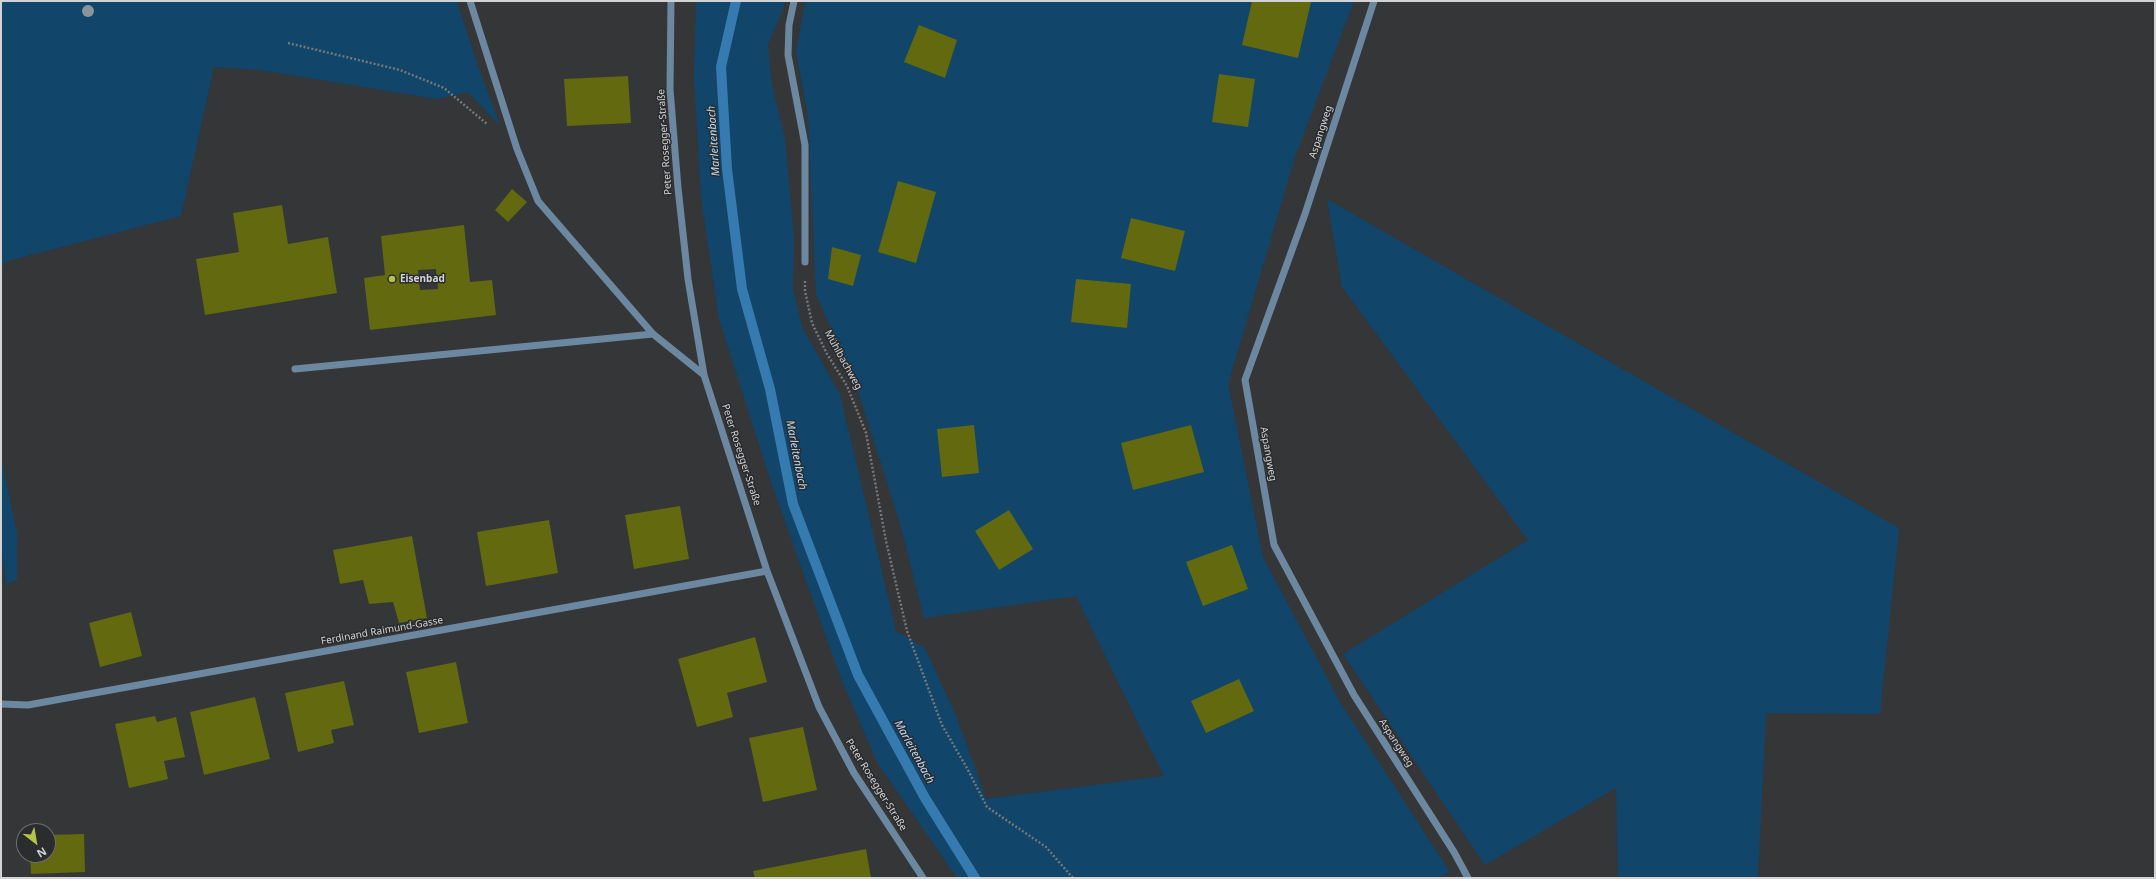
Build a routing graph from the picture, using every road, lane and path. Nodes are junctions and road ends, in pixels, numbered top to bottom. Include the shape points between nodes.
1 (470, 1) edge
2 (671, 1) edge
3 (794, 1) edge
4 (1374, 1) edge
5 (288, 43) dead end
6 (514, 141) junction
7 (805, 262) joint
8 (653, 334) junction
9 (295, 369) dead end
10 (704, 375) junction
11 (767, 571) junction
12 (1, 704) edge
13 (923, 878) edge
14 (1073, 878) edge
15 (1468, 878) edge

1 - 6 street
2 - 10 street, Peter Rosegger-Straße via 670,89 678,188 688,279
3 - 7 street via 789,25 788,55 805,145
4 - 15 street, Aspangweg via 1305,214 1245,380 1274,545 1354,695
5 - 6 path via 400,70 444,88 494,130
6 - 8 street via 538,201
7 - 14 path, Mühlbachweg via 805,291 812,323 827,354 848,386 866,433 886,541 907,630 942,725 987,807 1046,847
8 - 9 street
8 - 10 street
10 - 11 street, Peter Rosegger-Straße
11 - 12 street, Ferdinand Raimund-Gasse via 28,705
11 - 13 street, Peter Rosegger-Straße via 819,707 854,773

